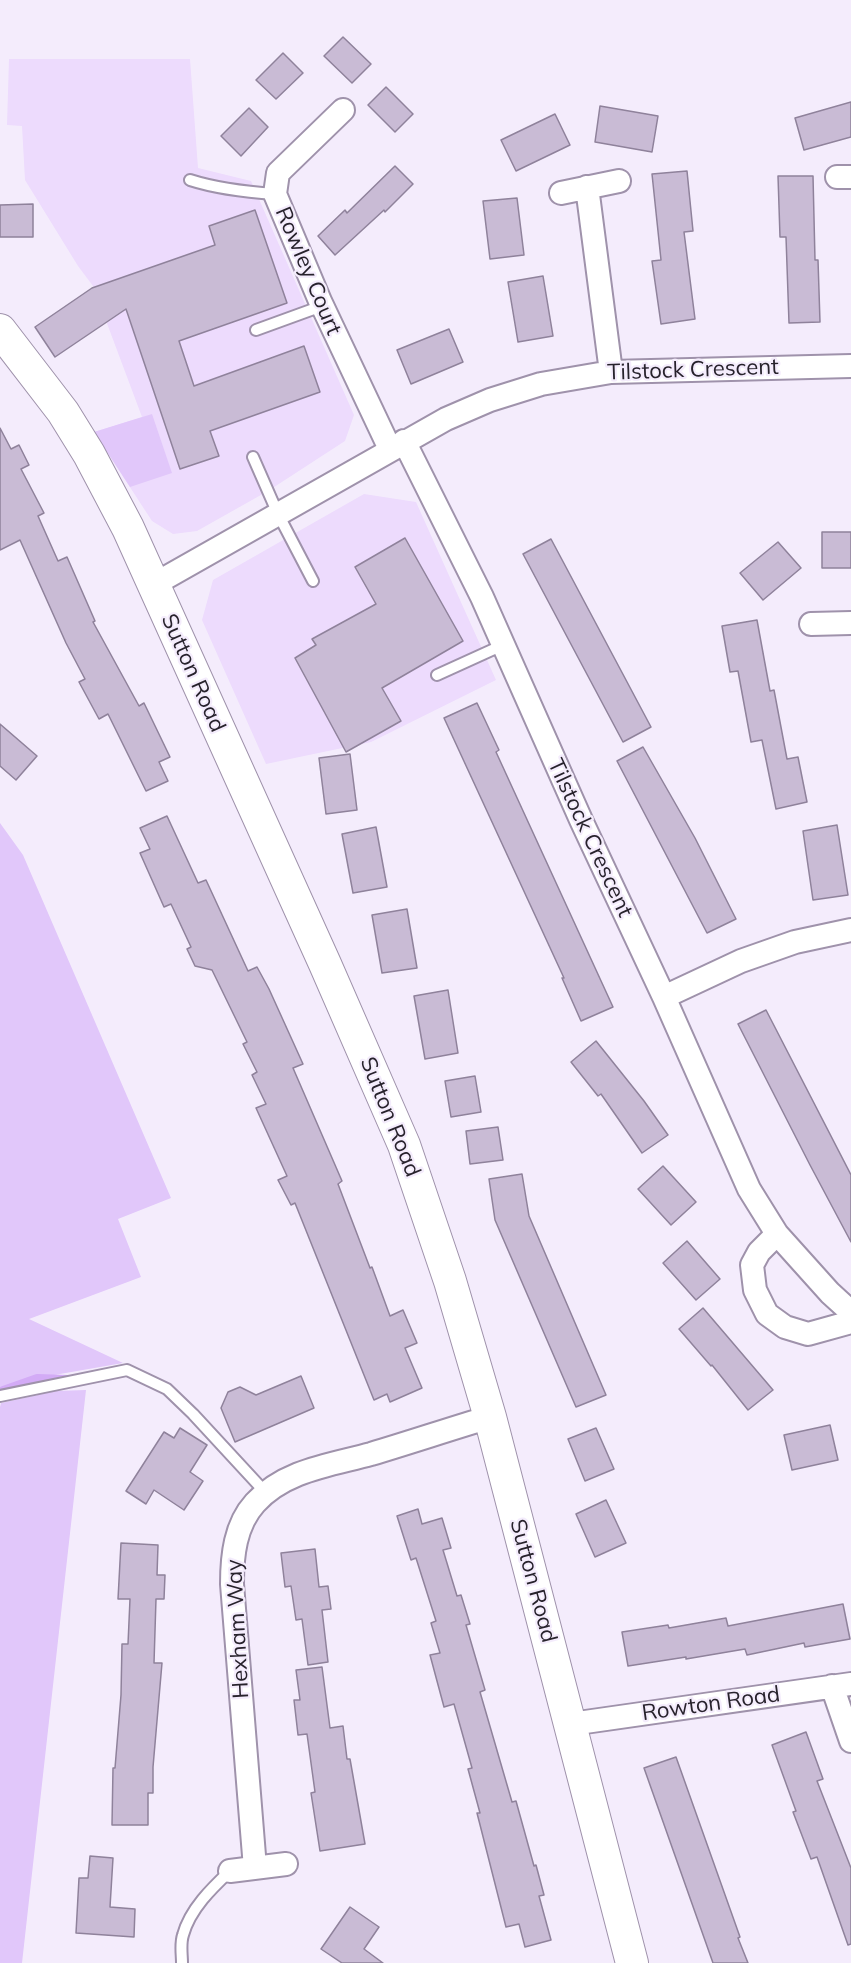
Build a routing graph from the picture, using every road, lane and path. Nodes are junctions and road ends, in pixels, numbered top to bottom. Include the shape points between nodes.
1 (343, 110) dead end
2 (190, 180) dead end
3 (620, 182) dead end
4 (587, 188) junction
5 (561, 193) dead end
6 (275, 194) junction
7 (322, 306) junction
8 (0, 330) edge
9 (256, 330) dead end
10 (851, 366) edge
11 (611, 372) junction
12 (397, 445) junction
13 (254, 457) dead end
14 (278, 514) junction
15 (314, 581) dead end
16 (153, 585) junction
17 (812, 624) dead end
18 (850, 630) edge
19 (503, 645) junction
20 (437, 675) dead end
21 (851, 930) edge
22 (664, 997) junction
23 (777, 1234) junction
24 (851, 1312) edge
25 (851, 1322) edge
26 (0, 1396) edge
27 (490, 1417) junction
28 (266, 1493) junction
29 (841, 1685) edge
30 (571, 1724) junction
31 (851, 1741) edge
32 (286, 1864) dead end
33 (255, 1868) junction
34 (230, 1871) joint
35 (182, 1963) edge
36 (632, 1963) edge

1 - 6 street, Rowley Court via 278,173
2 - 6 lane
3 - 4 street
4 - 5 street
4 - 11 street
6 - 7 street, Rowley Court
7 - 9 lane
7 - 12 street, Rowley Court
8 - 16 street, Sutton Road via 68,410
10 - 11 street, Tilstock Crescent
11 - 12 street, Tilstock Crescent via 541,384 490,400
12 - 14 street, Tilstock Crescent
12 - 19 street, Tilstock Crescent via 482,597
13 - 14 lane
14 - 15 lane
14 - 16 street, Tilstock Crescent
16 - 27 street, Sutton Road via 404,1146 450,1281
17 - 18 street
19 - 20 lane
19 - 22 street, Tilstock Crescent
21 - 22 street via 795,942 752,957
22 - 23 street, Tilstock Crescent via 740,1170
23 - 24 street, Tilstock Crescent
23 - 25 street via 752,1265 755,1290 767,1314 784,1328 808,1334
26 - 28 lane via 127,1370 167,1389
27 - 28 street, Hexham Way via 301,1473
27 - 30 street, Sutton Road
28 - 33 street, Hexham Way via 254,1504 240,1528 232,1554 231,1584
29 - 30 street, Rowton Road
29 - 31 street
30 - 36 street, Sutton Road
32 - 33 street
33 - 34 street
34 - 35 lane via 211,1889 190,1919 183,1934

